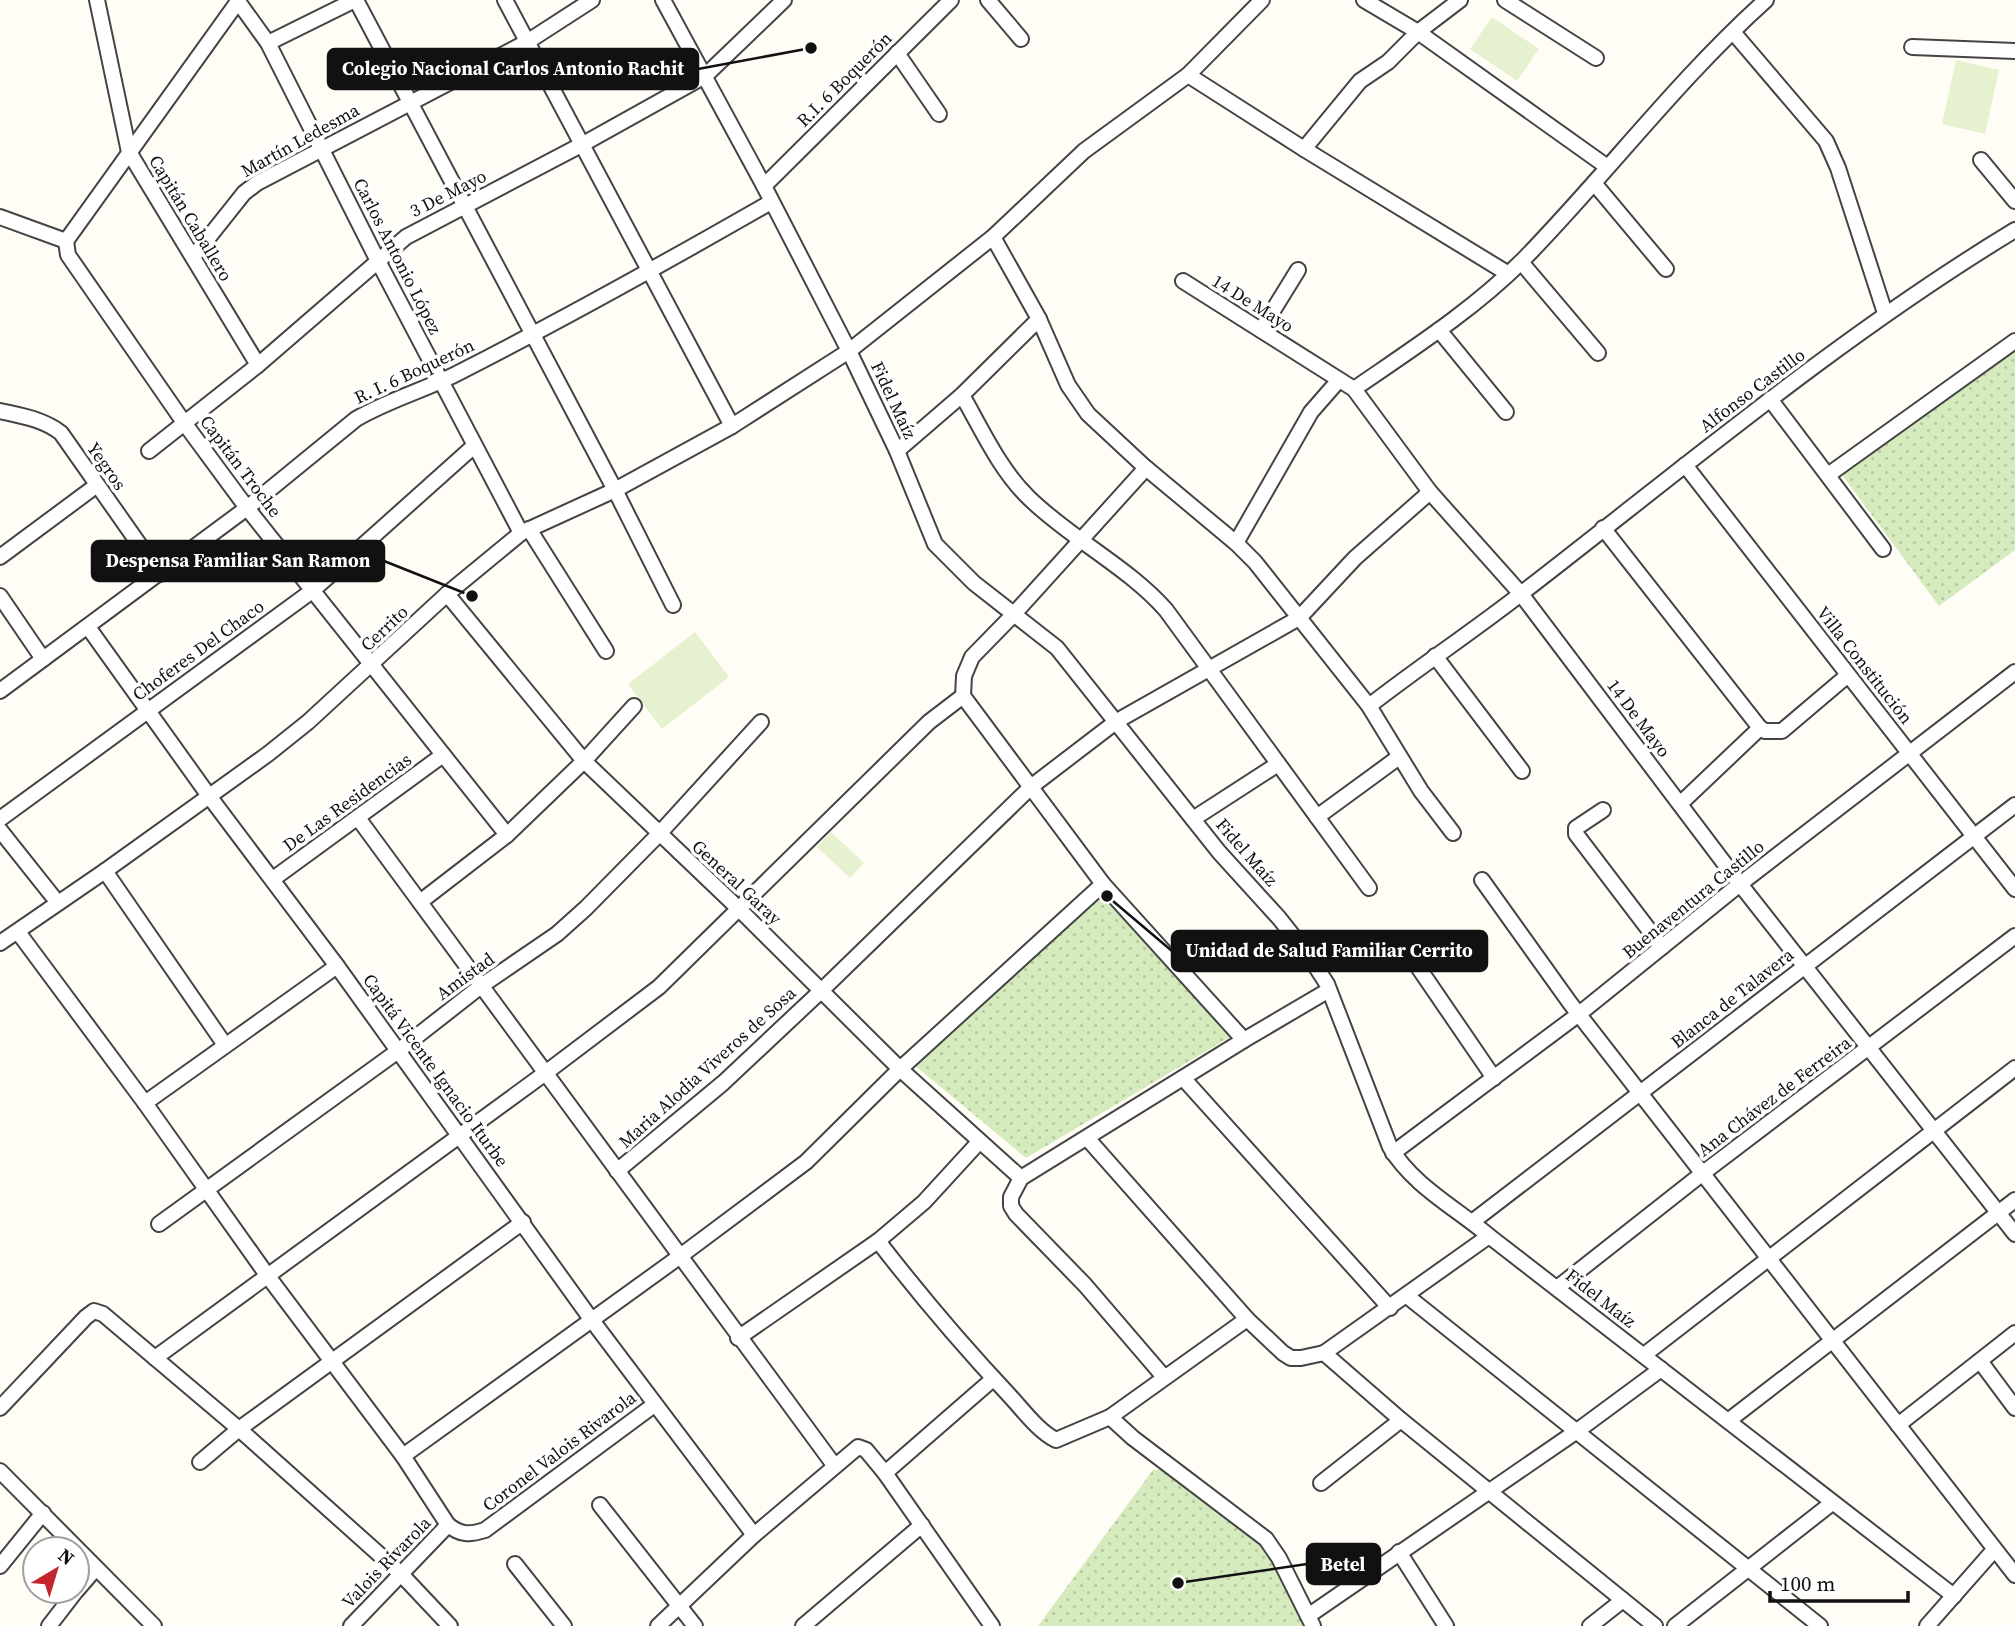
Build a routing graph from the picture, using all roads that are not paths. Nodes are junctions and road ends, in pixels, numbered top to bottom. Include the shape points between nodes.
1 (97, 0) edge
2 (238, 0) edge
3 (356, 0) edge
4 (505, 0) edge
5 (593, 0) edge
6 (663, 0) edge
7 (785, 0) edge
8 (951, 0) edge
9 (988, 0) edge
10 (1262, 0) edge
11 (1364, 0) edge
12 (1460, 0) edge
13 (1505, 0) edge
14 (1766, 0) edge
15 (1418, 32) junction
16 (1733, 32) junction
17 (1021, 39) dead end
18 (527, 42) junction
19 (268, 43) junction
20 (1912, 47) dead end
21 (2015, 51) edge
22 (897, 53) junction
23 (1596, 58) dead end
24 (1188, 75) junction
25 (705, 76) junction
26 (410, 101) junction
27 (939, 114) dead end
28 (583, 144) junction
29 (321, 149) junction
30 (1304, 149) junction
31 (129, 152) junction
32 (1981, 160) dead end
33 (1606, 166) junction
34 (1594, 183) junction
35 (764, 186) junction
36 (2015, 201) edge
37 (771, 202) junction
38 (466, 206) junction
39 (0, 217) edge
40 (2015, 231) edge
41 (993, 237) junction
42 (66, 241) junction
43 (192, 257) junction
44 (377, 261) junction
45 (1521, 262) junction
46 (1666, 269) dead end
47 (1298, 270) dead end
48 (648, 272) junction
49 (1507, 273) junction
50 (1183, 281) dead end
51 (1885, 313) junction
52 (1039, 319) junction
53 (1261, 330) junction
54 (1439, 330) junction
55 (532, 335) junction
56 (2015, 341) edge
57 (849, 351) junction
58 (1598, 353) dead end
59 (258, 365) junction
60 (1339, 380) junction
61 (442, 382) junction
62 (1354, 389) junction
63 (962, 395) junction
64 (1770, 399) junction
65 (0, 411) edge
66 (1506, 412) dead end
67 (185, 424) junction
68 (732, 426) junction
69 (474, 446) junction
70 (149, 451) dead end
71 (897, 451) junction
72 (1685, 465) junction
73 (1146, 468) junction
74 (1828, 475) junction
75 (97, 485) junction
76 (615, 490) junction
77 (1430, 492) junction
78 (247, 508) junction
79 (1603, 528) junction
80 (525, 531) junction
81 (1079, 541) junction
82 (1236, 543) junction
83 (1883, 549) dead end
84 (0, 557) edge
85 (160, 574) junction
86 (312, 591) junction
87 (447, 594) junction
88 (1521, 594) junction
89 (0, 596) edge
90 (673, 605) dead end
91 (1013, 615) junction
92 (1299, 618) junction
93 (88, 627) junction
94 (606, 651) dead end
95 (1434, 656) junction
96 (43, 659) junction
97 (373, 665) junction
98 (1208, 669) junction
99 (2015, 672) edge
100 (1848, 675) junction
101 (0, 691) edge
102 (963, 696) junction
103 (634, 706) dead end
104 (1369, 706) junction
105 (147, 711) junction
106 (1117, 721) junction
107 (761, 722) dead end
108 (1760, 728) junction
109 (1910, 753) junction
110 (443, 755) junction
111 (1399, 757) junction
112 (584, 761) junction
113 (1278, 764) junction
114 (1522, 771) dead end
115 (1032, 786) junction
116 (209, 796) junction
117 (1680, 804) junction
118 (2015, 805) edge
119 (1603, 810) dead end
120 (1317, 817) junction
121 (358, 818) junction
122 (1193, 818) junction
123 (0, 819) edge
124 (0, 830) edge
125 (1452, 833) dead end
126 (659, 834) junction
127 (507, 835) junction
128 (1974, 835) junction
129 (105, 871) junction
130 (273, 880) junction
131 (1482, 880) dead end
132 (1103, 884) junction
133 (1740, 884) junction
134 (1369, 888) dead end
135 (2015, 889) edge
136 (420, 902) junction
137 (58, 903) junction
138 (738, 908) junction
139 (18, 932) junction
140 (2015, 936) edge
141 (0, 943) edge
142 (1403, 945) dead end
143 (1662, 947) junction
144 (337, 966) junction
145 (1804, 967) junction
146 (481, 986) junction
147 (822, 990) junction
148 (1329, 990) junction
149 (1579, 1014) junction
150 (1244, 1040) junction
151 (225, 1045) junction
152 (1868, 1049) junction
153 (398, 1051) junction
154 (2015, 1068) edge
155 (900, 1069) junction
156 (544, 1074) junction
157 (1183, 1078) junction
158 (1494, 1078) junction
159 (1641, 1093) junction
160 (145, 1103) junction
161 (1933, 1131) junction
162 (458, 1136) junction
163 (1087, 1138) junction
164 (979, 1142) junction
165 (1393, 1153) junction
166 (617, 1171) junction
167 (1703, 1173) junction
168 (1021, 1178) junction
169 (208, 1190) junction
170 (2015, 1200) edge
171 (1998, 1213) junction
172 (523, 1222) junction
173 (1472, 1222) junction
174 (159, 1224) dead end
175 (2015, 1234) edge
176 (1489, 1236) junction
177 (878, 1241) junction
178 (679, 1258) junction
179 (1769, 1258) junction
180 (267, 1275) junction
181 (1557, 1288) junction
182 (1407, 1296) junction
183 (1390, 1308) junction
184 (1247, 1318) junction
185 (591, 1319) junction
186 (2015, 1333) edge
187 (738, 1338) junction
188 (1833, 1340) junction
189 (1324, 1353) junction
190 (1644, 1355) junction
191 (155, 1358) junction
192 (1980, 1361) junction
193 (330, 1362) junction
194 (1661, 1369) junction
195 (1164, 1377) junction
196 (993, 1379) junction
197 (654, 1405) junction
198 (0, 1408) edge
199 (2015, 1408) edge
200 (1110, 1417) junction
201 (1401, 1420) junction
202 (1728, 1421) junction
203 (1898, 1425) junction
204 (239, 1429) junction
205 (1577, 1431) junction
206 (403, 1456) junction
207 (200, 1462) dead end
208 (834, 1465) junction
209 (0, 1471) edge
210 (886, 1473) junction
211 (1321, 1483) dead end
212 (1490, 1492) junction
213 (1832, 1503) junction
214 (600, 1505) dead end
215 (43, 1513) junction
216 (448, 1525) junction
217 (922, 1525) junction
218 (754, 1535) junction
219 (1994, 1550) junction
220 (1399, 1552) junction
221 (515, 1564) dead end
222 (0, 1566) edge
223 (96, 1568) junction
224 (1748, 1569) junction
225 (400, 1573) junction
226 (91, 1574) edge
227 (2015, 1575) edge
228 (1954, 1596) junction
229 (1623, 1600) junction
230 (66, 1605) edge
231 (678, 1607) junction
232 (1311, 1621) edge
233 (49, 1626) edge
234 (154, 1626) edge
235 (351, 1626) edge
236 (450, 1626) edge
237 (564, 1626) edge
238 (659, 1626) edge
239 (695, 1626) edge
240 (803, 1626) edge
241 (992, 1626) edge
242 (1446, 1626) edge
243 (1590, 1626) edge
244 (1656, 1626) edge
245 (1675, 1626) edge
246 (1820, 1626) edge
247 (1927, 1626) edge

1 - 31 street, Capitán Caballero
2 - 19 street, Carlos Antonio López
2 - 31 street
3 - 19 street
3 - 26 street
4 - 18 street
5 - 18 street, Martín Ledesma
6 - 25 street, Fidel Maíz
7 - 25 street, 3 De Mayo
8 - 22 street, R.I. 6 Boquerón
9 - 17 street
10 - 24 street, Cerrito
11 - 15 street
12 - 15 street
13 - 23 street
14 - 16 street
15 - 30 street via 1388,62 1360,81
15 - 33 street
16 - 33 street
16 - 51 street via 1826,141
18 - 26 street, Martín Ledesma
18 - 28 street
19 - 29 street, Carlos Antonio López
20 - 21 street
22 - 27 street
22 - 35 street, R.I. 6 Boquerón
24 - 30 street
24 - 41 street, Cerrito via 1084,150
25 - 28 street, 3 De Mayo
25 - 35 street, Fidel Maíz
26 - 29 street, Martín Ledesma
26 - 38 street
28 - 38 street, 3 De Mayo
28 - 48 street
29 - 43 street, Martín Ledesma via 244,193
29 - 44 street, Carlos Antonio López
30 - 49 street
31 - 42 street
31 - 43 street, Capitán Caballero
32 - 36 street
33 - 34 street
34 - 45 street
34 - 46 street
35 - 37 street, Fidel Maíz
37 - 48 street, R. I. 6 Boquerón
37 - 57 street, Fidel Maíz
38 - 44 street, 3 De Mayo via 406,237
38 - 55 street
39 - 42 street
40 - 51 street, Alfonso Castillo
41 - 52 street
41 - 57 street, Cerrito
42 - 67 street, Capitán Troche via 68,255
43 - 59 street, Capitán Caballero
44 - 59 street, 3 De Mayo
44 - 61 street, Carlos Antonio López
45 - 49 street
45 - 58 street
47 - 53 street
48 - 55 street, R. I. 6 Boquerón
48 - 68 street
49 - 54 street
50 - 53 street, 14 De Mayo
51 - 64 street, Alfonso Castillo
52 - 63 street
52 - 73 street via 1078,401
53 - 60 street, 14 De Mayo
54 - 62 street
54 - 66 street
55 - 61 street, R. I. 6 Boquerón
55 - 76 street
56 - 74 street
57 - 68 street, Cerrito
57 - 71 street, Fidel Maíz
59 - 67 street, 3 De Mayo
60 - 62 street, 14 De Mayo
60 - 82 street via 1311,412
61 - 69 street, Carlos Antonio López
61 - 78 street, R. I. 6 Boquerón via 373,409 342,428
62 - 77 street, 14 De Mayo
63 - 71 street
63 - 81 street via 1028,497
64 - 72 street, Alfonso Castillo
64 - 74 street
65 - 75 street, Yegros via 50,424
67 - 70 street, 3 De Mayo
67 - 78 street, Capitán Troche
68 - 76 street, Cerrito
69 - 80 street, Carlos Antonio López
69 - 86 street, Choferes Del Chaco
71 - 91 street, Fidel Maíz via 935,544
72 - 79 street, Alfonso Castillo
72 - 100 street, Villa Constitución
73 - 81 street
73 - 82 street
74 - 83 street
75 - 84 street
75 - 85 street, Yegros
76 - 80 street, Cerrito
76 - 90 street
77 - 88 street, 14 De Mayo
77 - 92 street, Maria Alodia Viveros de Sosa via 1355,558
78 - 85 street, R. I. 6 Boquerón
78 - 86 street, Capitán Troche
79 - 88 street, Alfonso Castillo
79 - 108 street
80 - 87 street, Cerrito
80 - 94 street, Carlos Antonio López
81 - 91 street
81 - 98 street via 1155,597
82 - 92 street
85 - 93 street, R. I. 6 Boquerón
86 - 97 street, Capitán Troche
86 - 105 street, Choferes Del Chaco
87 - 97 street, Cerrito
87 - 112 street, General Garay
88 - 95 street, Alfonso Castillo
88 - 117 street, 14 De Mayo
89 - 96 street
91 - 102 street via 972,657 964,676
91 - 106 street, Fidel Maíz via 1057,648
92 - 98 street, Maria Alodia Viveros de Sosa
92 - 104 street
93 - 96 street, R. I. 6 Boquerón
93 - 105 street, Capitá Vicente Ignacio Iturbe
95 - 104 street, Alfonso Castillo
95 - 114 street
96 - 101 street, R. I. 6 Boquerón
97 - 110 street, Capitán Troche
97 - 116 street, Cerrito via 308,722
98 - 106 street, Maria Alodia Viveros de Sosa
98 - 113 street
99 - 109 street, Buenaventura Castillo
100 - 108 street via 1782,731
100 - 109 street, Villa Constitución
102 - 115 street
102 - 138 street via 929,722
103 - 112 street
104 - 111 street
105 - 116 street, Capitá Vicente Ignacio Iturbe
105 - 123 street, Choferes Del Chaco
106 - 115 street, Maria Alodia Viveros de Sosa
106 - 122 street, Fidel Maíz
107 - 126 street, Amistad
108 - 117 street
109 - 128 street, Villa Constitución
109 - 133 street, Buenaventura Castillo
110 - 121 street, De Las Residencias
110 - 127 street, Capitán Troche
111 - 120 street
111 - 125 street
112 - 126 street, General Garay
112 - 127 street
113 - 120 street
113 - 122 street
115 - 132 street
115 - 147 street, Maria Alodia Viveros de Sosa
116 - 129 street, Cerrito
116 - 130 street, Capitá Vicente Ignacio Iturbe
117 - 133 street, 14 De Mayo
118 - 128 street, Blanca de Talavera
119 - 143 street via 1576,828 1576,834
120 - 134 street
121 - 130 street, De Las Residencias
121 - 136 street
122 - 148 street, Fidel Maíz via 1279,918
124 - 137 street
126 - 138 street, General Garay
126 - 146 street, Amistad via 557,934
127 - 136 street
128 - 135 street, Villa Constitución
128 - 145 street, Blanca de Talavera
129 - 137 street, Cerrito
129 - 151 street
130 - 144 street, Capitá Vicente Ignacio Iturbe
131 - 149 street
132 - 150 street
132 - 155 street
133 - 143 street, Buenaventura Castillo
133 - 145 street, 14 De Mayo
136 - 146 street
137 - 139 street, Cerrito
138 - 147 street, General Garay
138 - 156 street via 659,988
139 - 141 street, Cerrito
139 - 160 street
140 - 152 street, Ana Chávez de Ferreira
142 - 158 street
143 - 149 street, Buenaventura Castillo
144 - 151 street
144 - 153 street, Capitá Vicente Ignacio Iturbe
145 - 152 street, 14 De Mayo
145 - 159 street, Blanca de Talavera
146 - 153 street, Amistad
146 - 156 street
147 - 155 street, General Garay
147 - 166 street, Maria Alodia Viveros de Sosa via 723,1083
148 - 150 street
148 - 165 street, Fidel Maíz
149 - 158 street, Buenaventura Castillo
149 - 159 street
150 - 157 street
151 - 160 street
152 - 161 street, 14 De Mayo
152 - 167 street, Ana Chávez de Ferreira
153 - 162 street, Capitá Vicente Ignacio Iturbe
153 - 169 street, Amistad
154 - 161 street
155 - 164 street, General Garay
155 - 178 street via 806,1161
156 - 162 street
156 - 166 street
157 - 163 street
157 - 183 street
158 - 165 street, Buenaventura Castillo
159 - 167 street
159 - 173 street, Blanca de Talavera
160 - 169 street
161 - 171 street, 14 De Mayo
161 - 179 street
162 - 172 street, Capitá Vicente Ignacio Iturbe
162 - 180 street
163 - 168 street
163 - 184 street
164 - 168 street, General Garay
164 - 177 street via 924,1202
165 - 173 street, Fidel Maíz via 1413,1176
166 - 178 street
167 - 179 street
167 - 181 street, Ana Chávez de Ferreira
168 - 195 street via 1011,1197 1016,1214
169 - 174 street, Amistad
169 - 180 street
170 - 171 street
171 - 175 street, 14 De Mayo
171 - 188 street
172 - 185 street, Capitá Vicente Ignacio Iturbe
172 - 193 street
173 - 176 street, Fidel Maíz
176 - 181 street, Fidel Maíz
176 - 182 street
177 - 187 street
177 - 196 street
178 - 185 street
178 - 187 street
179 - 188 street
179 - 190 street
180 - 191 street
180 - 193 street
181 - 190 street, Fidel Maíz
182 - 183 street
182 - 205 street
183 - 189 street
184 - 189 street via 1291,1357
184 - 195 street
185 - 197 street, Capitá Vicente Ignacio Iturbe
185 - 206 street
186 - 192 street
187 - 208 street
188 - 202 street
188 - 203 street
189 - 201 street
190 - 194 street, Fidel Maíz
191 - 198 street via 94,1311
191 - 204 street
192 - 199 street
192 - 203 street
193 - 204 street
193 - 206 street
194 - 202 street, Fidel Maíz
194 - 205 street
195 - 200 street
196 - 200 street via 1056,1440
196 - 210 street
197 - 216 street, Coronel Valois Rivarola via 485,1530 459,1533
197 - 218 street, Capitá Vicente Ignacio Iturbe
200 - 232 street via 1266,1539
201 - 211 street
201 - 212 street
202 - 213 street, Fidel Maíz
203 - 219 street
204 - 207 street
204 - 225 street
205 - 212 street
205 - 224 street
206 - 216 street
208 - 210 street via 862,1447
208 - 218 street
209 - 215 street
210 - 217 street
212 - 220 street
212 - 229 street
213 - 224 street
213 - 228 street, Fidel Maíz
214 - 231 street
215 - 222 street
215 - 223 street
216 - 225 street, Valois Rivarola
217 - 240 street
217 - 241 street
218 - 231 street
219 - 227 street
219 - 228 street
220 - 232 street
220 - 242 street
221 - 237 street
223 - 226 street
223 - 234 street
224 - 245 street
224 - 246 street
225 - 235 street, Valois Rivarola
225 - 236 street
228 - 247 street
229 - 243 street
229 - 244 street
230 - 233 street
231 - 238 street
231 - 239 street

